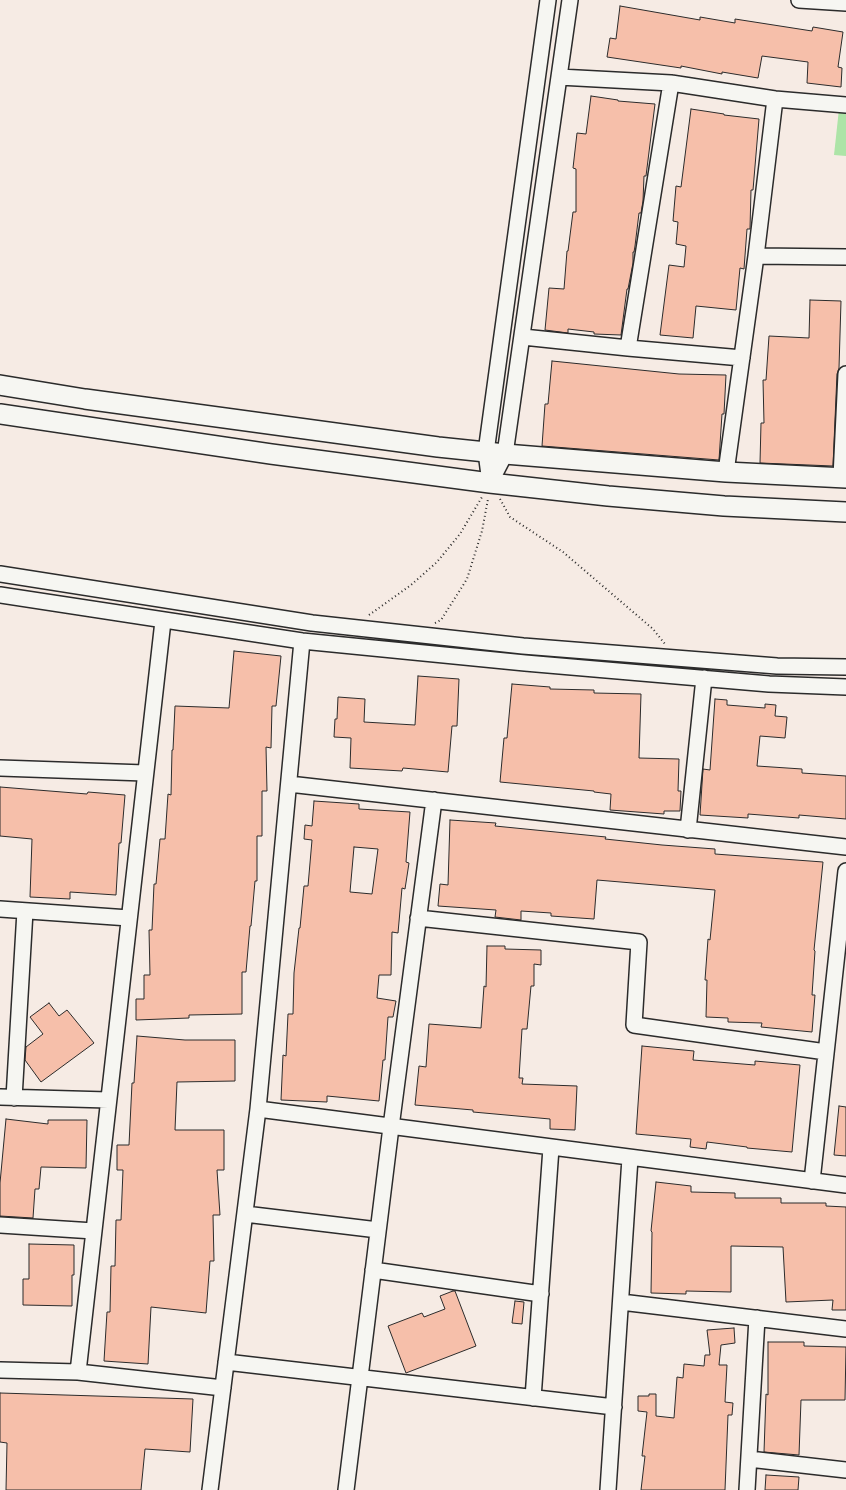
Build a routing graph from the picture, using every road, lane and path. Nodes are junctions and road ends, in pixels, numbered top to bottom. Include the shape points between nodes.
1 (548, 0) edge
2 (570, 0) edge
3 (799, 0) edge
4 (846, 3) edge
5 (559, 77) junction
6 (671, 83) junction
7 (776, 99) junction
8 (846, 105) edge
9 (756, 256) junction
10 (846, 257) edge
11 (523, 337) junction
12 (628, 348) junction
13 (742, 358) junction
14 (846, 375) edge
15 (0, 385) edge
16 (0, 414) edge
17 (486, 452) junction
18 (505, 454) junction
19 (726, 472) junction
20 (844, 477) edge
21 (490, 483) junction
22 (846, 512) edge
23 (0, 574) edge
24 (0, 595) edge
25 (364, 617) dead end
26 (163, 620) junction
27 (419, 634) junction
28 (302, 641) junction
29 (676, 658) junction
30 (846, 667) edge
31 (704, 678) junction
32 (846, 686) edge
33 (0, 768) edge
34 (145, 773) junction
35 (289, 784) junction
36 (434, 800) junction
37 (688, 830) junction
38 (846, 848) edge
39 (846, 871) edge
40 (0, 910) edge
41 (25, 911) junction
42 (129, 918) junction
43 (418, 918) junction
44 (826, 1052) junction
45 (7, 1098) edge
46 (108, 1100) junction
47 (258, 1109) junction
48 (391, 1127) junction
49 (551, 1148) junction
50 (630, 1158) junction
51 (812, 1181) junction
52 (846, 1185) edge
53 (245, 1214) junction
54 (0, 1225) edge
55 (378, 1230) junction
56 (94, 1231) junction
57 (373, 1270) junction
58 (540, 1294) junction
59 (621, 1302) junction
60 (756, 1318) junction
61 (846, 1329) edge
62 (226, 1362) junction
63 (0, 1370) edge
64 (78, 1372) junction
65 (360, 1378) junction
66 (223, 1388) junction
67 (533, 1398) junction
68 (614, 1407) junction
69 (749, 1459) junction
70 (846, 1470) edge
71 (210, 1490) edge
72 (346, 1490) edge
73 (608, 1490) edge
74 (747, 1490) edge

1 - 17 street
2 - 5 street
3 - 4 street
5 - 6 street
5 - 11 street
6 - 7 street
6 - 12 street
7 - 8 street
7 - 9 street
9 - 10 street
9 - 13 street
11 - 12 street
11 - 18 street
12 - 13 street
13 - 19 street
14 - 20 street
15 - 17 main road via 93,400
16 - 21 main road
17 - 18 main road
17 - 21 street
18 - 19 main road
18 - 21 street
19 - 20 main road
21 - 22 main road via 716,506
21 - 25 path via 460,534 436,562 405,589
21 - 27 path via 482,531 466,578 441,620
21 - 29 path via 510,517 563,552 653,630
23 - 27 street via 312,623
24 - 26 street
26 - 28 street
26 - 34 street
27 - 29 street via 523,646
28 - 31 street
28 - 35 street
29 - 30 street via 777,666
31 - 32 street via 769,684
31 - 37 street
33 - 34 street
34 - 42 street
35 - 36 street
35 - 47 street
36 - 37 street
36 - 43 street
37 - 38 street
39 - 44 street
40 - 41 street
41 - 42 street
41 - 45 street
42 - 46 street
43 - 44 street via 639,942 634,1025
43 - 48 street
44 - 51 street
45 - 46 street
46 - 56 street
47 - 48 street
47 - 53 street
48 - 49 street
48 - 55 street
49 - 50 street
49 - 58 street
50 - 51 street
50 - 59 street
51 - 52 street
53 - 55 street
53 - 62 street
54 - 56 street
55 - 57 street
56 - 64 street
57 - 58 street
57 - 65 street
58 - 67 street
59 - 60 street
59 - 68 street
60 - 61 street
60 - 69 street
62 - 65 street
62 - 66 street
63 - 64 street
64 - 66 street
65 - 67 street
65 - 72 street
66 - 71 street
67 - 68 street
68 - 73 street
69 - 70 street
69 - 74 street

